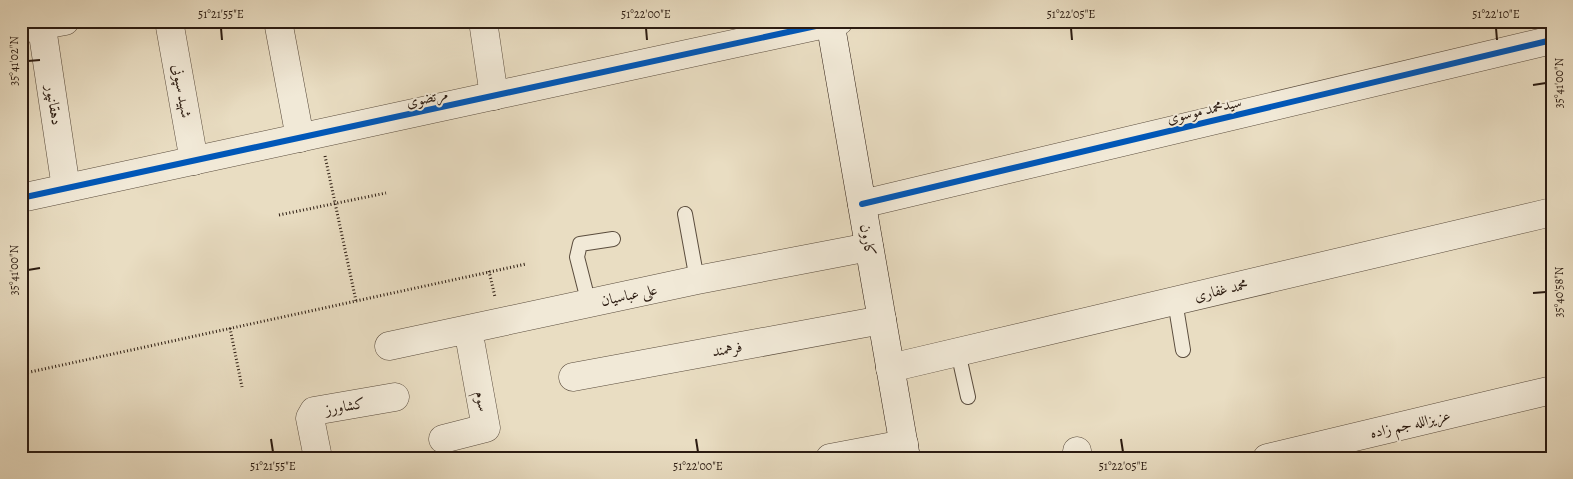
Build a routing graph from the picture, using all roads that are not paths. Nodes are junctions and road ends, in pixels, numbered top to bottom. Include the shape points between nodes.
1 (169, 21) edge
2 (278, 21) edge
3 (483, 21) edge
4 (833, 22) edge
5 (42, 24) edge
6 (1552, 40) edge
7 (494, 96) junction
8 (310, 136) junction
9 (194, 160) junction
10 (66, 188) junction
11 (21, 198) edge
12 (862, 204) junction
13 (1552, 212) edge
14 (685, 214) dead end
15 (613, 239) dead end
16 (869, 247) junction
17 (697, 280) junction
18 (1175, 301) junction
19 (589, 304) junction
20 (882, 320) junction
21 (468, 330) junction
22 (389, 346) dead end
23 (1183, 350) dead end
24 (958, 352) junction
25 (890, 368) junction
26 (573, 377) dead end
27 (1552, 390) edge
28 (394, 397) dead end
29 (968, 397) dead end
30 (443, 440) dead end
31 (1333, 450) edge
32 (905, 451) edge
33 (318, 458) edge
34 (830, 458) edge
35 (1267, 458) edge

1 - 9 street, شهید سپونی
2 - 8 street
3 - 7 street
4 - 7 street, مرتضوی
4 - 12 street, کارون
5 - 10 street, دهقانپور
6 - 12 street, سیدمحمد موسوی
7 - 8 street, مرتضوی
8 - 9 street, مرتضوی
9 - 10 street, مرتضوی
10 - 11 street, مرتضوی
12 - 16 street, کارون
13 - 18 street, محمد غفاری
14 - 17 lane
15 - 19 lane via 580,244 577,250
16 - 17 street, علی عباسیان
16 - 20 street, کارون
17 - 19 street, علی عباسیان
18 - 23 lane
18 - 24 street, محمد غفاری
19 - 21 street, علی عباسیان
20 - 25 street, کارون
20 - 26 street, فرهمند
21 - 22 street, علی عباسیان
21 - 30 street, سوم via 486,428
24 - 25 street, محمد غفاری
24 - 29 lane
25 - 32 street, کارون
27 - 31 street, عزیزالله جم زاده
28 - 33 street, کشاورز via 314,411 310,418
31 - 35 street, عزیزالله جم زاده
32 - 34 street

